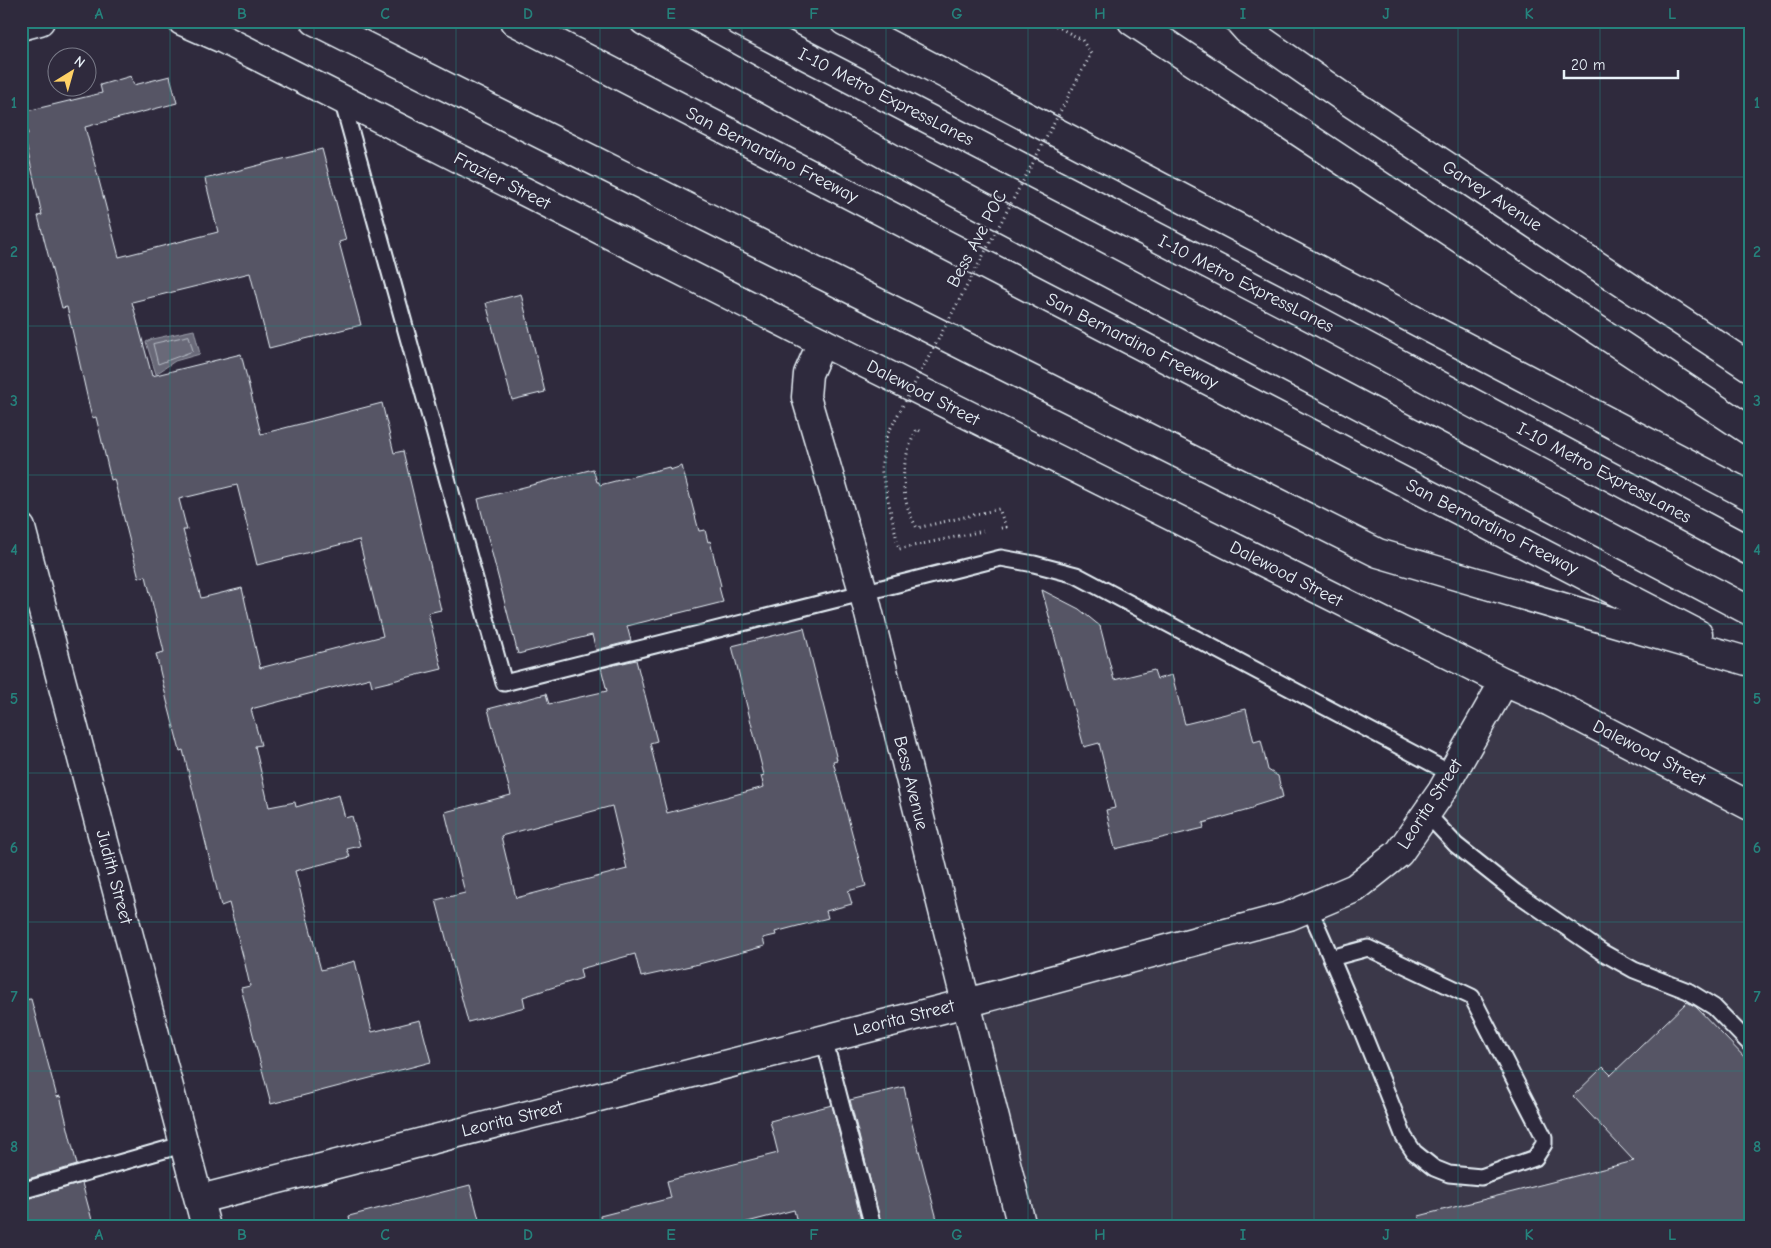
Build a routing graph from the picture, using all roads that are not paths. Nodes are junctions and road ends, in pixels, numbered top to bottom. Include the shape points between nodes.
1 (40, 21) edge
2 (182, 21) edge
3 (315, 21) edge
4 (514, 21) edge
5 (644, 21) edge
6 (739, 21) edge
7 (844, 21) edge
8 (1132, 21) edge
9 (1239, 21) edge
10 (21, 26) edge
11 (342, 100) junction
12 (822, 342) junction
13 (1750, 367) edge
14 (1750, 430) edge
15 (1750, 496) edge
16 (21, 528) edge
17 (1750, 551) edge
18 (864, 594) junction
19 (1750, 611) edge
20 (1750, 661) edge
21 (1504, 682) junction
22 (1452, 774) junction
23 (1750, 806) edge
24 (1427, 814) junction
25 (1309, 908) junction
26 (1331, 958) junction
27 (966, 1003) junction
28 (824, 1039) junction
29 (1750, 1044) edge
30 (185, 1144) junction
31 (21, 1191) edge
32 (200, 1199) junction
33 (206, 1227) edge
34 (873, 1227) edge
35 (1022, 1227) edge

1 - 10 main road
2 - 11 main road, Frazier Street
3 - 20 main road via 1378,554
4 - 20 main road, San Bernardino Freeway
5 - 19 main road via 904,165
6 - 17 main road, I-10 Metro ExpressLanes via 1313,318
7 - 15 main road
8 - 14 main road
9 - 13 main road, Garvey Avenue via 1247,30 1350,102
11 - 12 main road, Frazier Street
11 - 18 lane via 504,683
12 - 18 main road, Bess Avenue via 808,374 806,397
12 - 21 main road, Dalewood Street
16 - 30 main road, Judith Street
18 - 22 lane via 1001,558 1076,575
18 - 27 main road, Bess Avenue
21 - 22 main road, Leorita Street
21 - 23 main road, Dalewood Street via 1550,702
22 - 24 main road, Leorita Street
24 - 25 main road, Leorita Street via 1398,853 1355,888
24 - 29 lane via 1456,845 1515,892 1602,952 1634,970 1688,991 1714,1007
25 - 26 lane
25 - 27 main road, Leorita Street via 1279,919
26 - 26 lane via 1359,1020 1404,1137 1414,1152 1434,1168 1450,1174 1481,1177 1535,1158 1544,1144 1544,1137 1472,997 1368,948
27 - 28 main road, Leorita Street
27 - 35 main road, Bess Avenue
28 - 32 main road, Leorita Street
28 - 34 lane
30 - 31 lane
30 - 32 main road, Judith Street
32 - 33 main road, Judith Street

